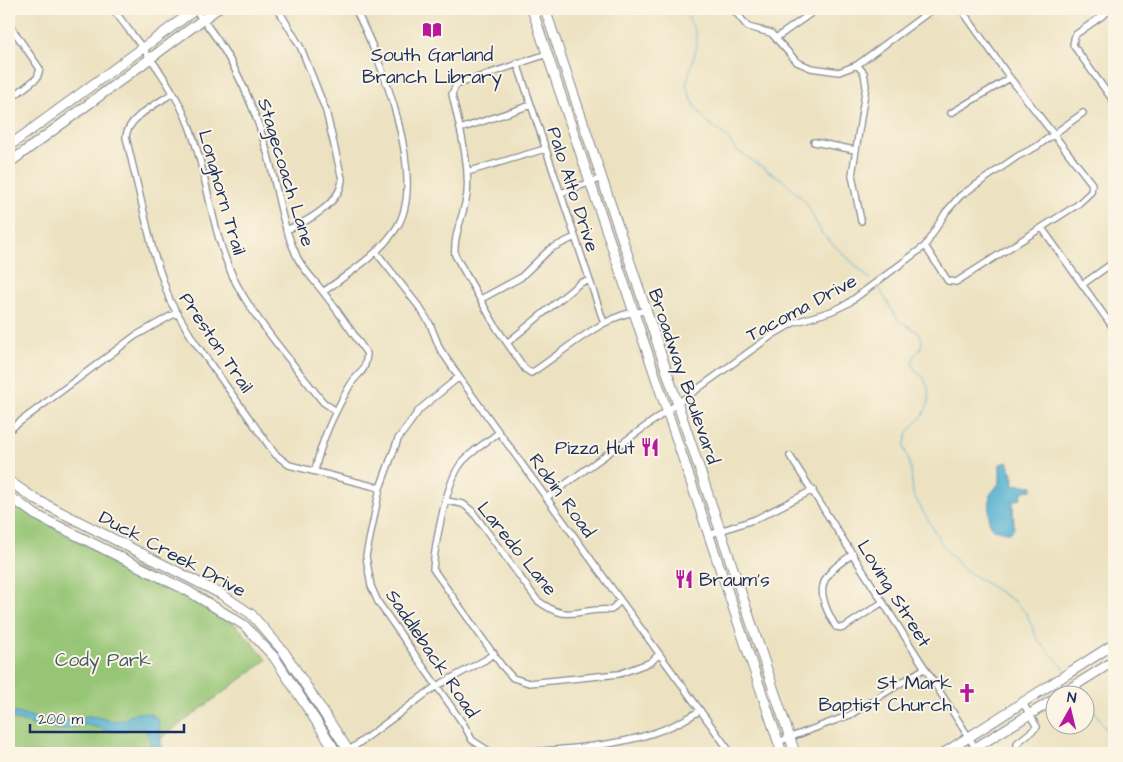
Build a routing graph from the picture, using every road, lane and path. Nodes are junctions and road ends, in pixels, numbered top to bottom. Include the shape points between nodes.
1 (113, 9) edge
2 (195, 9) edge
3 (217, 9) edge
4 (278, 9) edge
5 (355, 9) edge
6 (532, 9) edge
7 (545, 9) edge
8 (733, 9) edge
9 (817, 9) edge
10 (933, 9) edge
11 (961, 9) edge
12 (1112, 9) edge
13 (203, 19) junction
14 (9, 24) edge
15 (776, 38) junction
16 (142, 48) junction
17 (547, 54) junction
18 (150, 59) junction
19 (517, 64) junction
20 (857, 65) junction
21 (1010, 78) junction
22 (173, 93) junction
23 (9, 100) edge
24 (1114, 102) edge
25 (531, 105) junction
26 (951, 113) dead end
27 (1083, 114) dead end
28 (460, 129) junction
29 (25, 135) junction
30 (1054, 135) junction
31 (814, 142) dead end
32 (34, 145) junction
33 (9, 146) edge
34 (545, 148) junction
35 (855, 150) junction
36 (9, 163) edge
37 (467, 172) junction
38 (602, 178) junction
39 (590, 182) junction
40 (561, 193) junction
41 (861, 221) dead end
42 (1042, 228) junction
43 (286, 230) junction
44 (575, 237) junction
45 (924, 246) junction
46 (376, 252) junction
47 (1114, 262) edge
48 (589, 280) junction
49 (1082, 284) junction
50 (323, 292) junction
51 (481, 300) junction
52 (633, 310) junction
53 (176, 312) junction
54 (648, 312) junction
55 (604, 323) junction
56 (1114, 329) edge
57 (507, 343) junction
58 (458, 377) junction
59 (677, 402) junction
60 (666, 410) junction
61 (336, 411) junction
62 (9, 430) edge
63 (498, 433) junction
64 (790, 456) dead end
65 (314, 471) junction
66 (9, 480) edge
67 (380, 488) junction
68 (813, 490) junction
69 (9, 496) edge
70 (546, 498) junction
71 (447, 500) junction
72 (720, 531) junction
73 (708, 535) junction
74 (853, 554) junction
75 (221, 594) junction
76 (620, 601) junction
77 (883, 602) junction
78 (214, 605) junction
79 (1114, 644) edge
80 (494, 653) junction
81 (658, 654) junction
82 (1114, 661) edge
83 (292, 664) junction
84 (765, 666) junction
85 (925, 668) junction
86 (754, 669) junction
87 (284, 671) junction
88 (1077, 684) edge
89 (436, 687) junction
90 (1023, 703) junction
91 (1046, 704) edge
92 (699, 711) junction
93 (1030, 714) junction
94 (969, 737) junction
95 (789, 738) junction
96 (778, 742) junction
97 (976, 747) junction
98 (348, 752) edge
99 (337, 753) edge
100 (492, 753) edge
101 (514, 753) edge
102 (731, 753) edge
103 (782, 753) edge
104 (795, 753) edge
105 (944, 753) edge
106 (967, 753) edge
107 (1018, 753) edge

1 - 16 street, Longhorn Trail
2 - 13 street, Stagecoach Lane
2 - 16 main road
3 - 13 main road
4 - 43 street via 301,48 326,111 342,179 337,196
5 - 46 street via 388,87 408,176 405,207 396,228
6 - 17 main road, Broadway Boulevard
7 - 38 main road, Broadway Boulevard
8 - 15 street via 748,27 765,29
9 - 15 street
10 - 20 street
11 - 21 street
12 - 24 street via 1075,35 1073,42 1074,48
13 - 18 main road
13 - 43 street, Stagecoach Lane via 241,80 255,114
14 - 23 street via 40,69 37,78
15 - 20 street via 797,62 811,68 839,72
16 - 18 street, Longhorn Trail
16 - 29 main road
17 - 19 street
17 - 39 main road, Broadway Boulevard
18 - 22 street, Longhorn Trail
18 - 32 main road
19 - 25 street, Palo Alto Drive
19 - 28 street via 456,85 452,94
20 - 35 street via 864,73 866,86
21 - 26 street
21 - 30 street
22 - 53 street, Preston Trail via 133,122 126,131 126,137 153,251
22 - 61 street, Longhorn Trail via 185,116 202,169 220,245 239,289 323,402
25 - 28 street
25 - 34 street, Palo Alto Drive
27 - 30 street, Tacoma Drive
28 - 37 street
29 - 32 main road
29 - 33 main road
30 - 42 street via 1092,184 1089,196
30 - 45 street, Tacoma Drive via 960,196
31 - 35 street
32 - 36 main road
34 - 37 street
34 - 40 street, Palo Alto Drive
35 - 41 street via 852,175
37 - 51 street via 464,214 454,246 460,267
38 - 39 street
38 - 54 main road, Broadway Boulevard
39 - 40 street
39 - 52 main road, Broadway Boulevard
40 - 44 street, Palo Alto Drive
42 - 45 street via 956,282 948,281
42 - 49 street
43 - 50 street, Stagecoach Lane via 299,260
44 - 48 street, Palo Alto Drive
44 - 51 street via 550,249 520,278
45 - 59 street, Tacoma Drive via 846,304 793,323 774,334
46 - 50 street
46 - 58 street, Robin Road via 420,308 440,350
47 - 49 street
48 - 55 street, Palo Alto Drive
48 - 57 street via 580,283
49 - 56 street
50 - 61 street, Stagecoach Lane via 367,354 364,372 351,383
51 - 57 street
52 - 54 street
52 - 55 street
52 - 60 main road, Broadway Boulevard
53 - 62 street via 135,336
53 - 65 street, Preston Trail via 275,454 289,465
54 - 59 main road, Broadway Boulevard
55 - 57 street via 532,373 525,369
58 - 63 street, Robin Road
58 - 67 street, Saddleback Road via 420,409 398,439
59 - 60 street, Tacoma Drive
59 - 72 main road, Broadway Boulevard
60 - 70 street, Tacoma Drive
60 - 73 main road, Broadway Boulevard
61 - 65 street, Stagecoach Lane via 319,449
63 - 70 street, Robin Road
63 - 71 street via 460,465
64 - 68 street, Loving Street
65 - 67 street, Preston Trail
66 - 75 main road, Duck Creek Drive via 35,499
67 - 89 street, Saddleback Road via 366,556 371,586 388,619
68 - 72 street via 756,519
68 - 74 street, Loving Street
69 - 78 main road, Duck Creek Drive via 36,514
70 - 76 street, Robin Road
71 - 76 street, Laredo Lane via 463,504 472,511 536,600 549,610 561,615 611,610
71 - 80 street via 433,569
72 - 73 street
72 - 84 main road, Broadway Boulevard
73 - 86 main road, Broadway Boulevard
74 - 77 street, Loving Street
74 - 77 street via 834,566 825,576 822,586 826,606 836,627 849,625
75 - 78 main road
75 - 83 main road, Duck Creek Drive via 251,614
76 - 81 street, Robin Road
77 - 85 street, Loving Street
78 - 87 main road, Duck Creek Drive via 244,625
79 - 90 main road
80 - 81 street via 513,678 529,683 619,674 651,662
80 - 89 street
81 - 92 street, Robin Road
82 - 88 main road
83 - 87 main road
83 - 98 main road, Duck Creek Drive
84 - 86 main road
84 - 95 main road, Broadway Boulevard
85 - 94 street, Loving Street
85 - 95 street via 850,715
86 - 96 main road, Broadway Boulevard
87 - 99 main road, Duck Creek Drive
89 - 98 street
89 - 100 street, Saddleback Road via 472,740
90 - 93 street
90 - 94 main road
91 - 93 main road
92 - 101 street via 655,733 624,741
92 - 102 street, Robin Road
93 - 97 main road
93 - 107 street via 1038,727 1017,744
94 - 97 street, Loving Street
94 - 105 main road
95 - 96 street
95 - 104 main road, Broadway Boulevard
96 - 103 main road, Broadway Boulevard
97 - 106 main road

